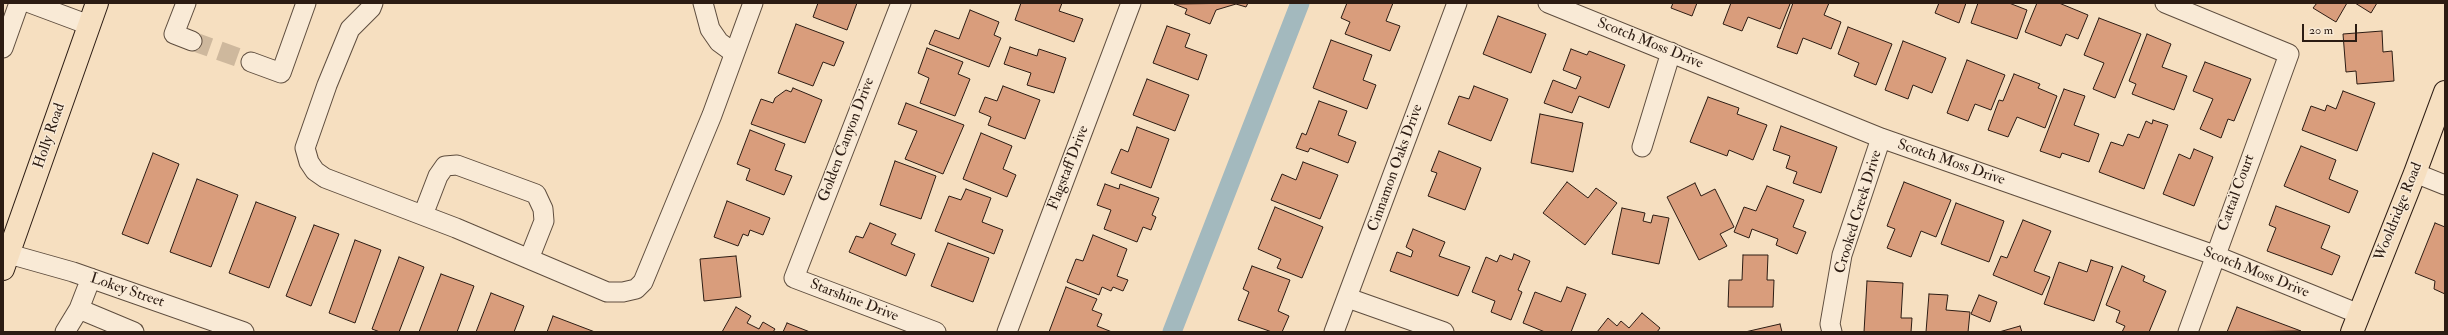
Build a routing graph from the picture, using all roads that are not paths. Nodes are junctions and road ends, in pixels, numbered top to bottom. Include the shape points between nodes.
1 (19, 3) edge
2 (30, 3) edge
3 (97, 3) edge
4 (186, 3) edge
5 (306, 3) edge
6 (373, 3) edge
7 (703, 3) edge
8 (752, 3) edge
9 (901, 3) edge
10 (1131, 3) edge
11 (1457, 3) edge
12 (1548, 3) edge
13 (2165, 3) edge
14 (89, 25) junction
15 (192, 41) tunnel mouth
16 (3, 48) edge
17 (1671, 52) junction
18 (734, 53) junction
19 (250, 62) tunnel mouth
20 (2445, 92) edge
21 (1881, 138) junction
22 (1642, 147) dead end
23 (2415, 173) junction
24 (2445, 185) edge
25 (423, 215) junction
26 (2214, 255) junction
27 (530, 259) junction
28 (6, 261) edge
29 (91, 278) junction
30 (794, 278) joint
31 (1348, 298) junction
32 (79, 309) junction
33 (2355, 323) edge
34 (65, 332) edge
35 (134, 332) edge
36 (244, 332) edge
37 (936, 332) edge
38 (1007, 332) edge
39 (1334, 332) edge
40 (1444, 332) edge
41 (1832, 332) edge
42 (2188, 332) edge

1 - 16 street
2 - 14 street
3 - 14 main road, Holly Road
4 - 15 street via 174,34
5 - 19 street via 281,73
6 - 25 street via 350,29 327,85 305,148 308,162 325,178
7 - 18 street via 710,29 719,42
8 - 18 street
9 - 30 street, Golden Canyon Drive
10 - 38 street, Flagstaff Drive
11 - 31 street, Cinnamon Oaks Drive
12 - 17 street, Scotch Moss Drive
13 - 26 street, Cattail Court via 2289,54
14 - 28 main road, Holly Road
17 - 21 street, Scotch Moss Drive
17 - 22 street
18 - 27 street via 643,282 636,289 607,292
20 - 23 main road, Wooldridge Road
21 - 26 street, Scotch Moss Drive
21 - 41 street, Crooked Creek Drive via 1842,255 1830,324
23 - 24 street
23 - 33 main road, Wooldridge Road
25 - 27 street
25 - 27 street via 438,176 445,166 457,165 536,194 544,221
26 - 33 street, Scotch Moss Drive
26 - 42 street, Cattail Court
28 - 29 street, Lokey Street
29 - 32 street
29 - 36 street, Lokey Street
30 - 37 street, Starshine Drive
31 - 39 street, Cinnamon Oaks Drive
31 - 40 street
32 - 34 street
32 - 35 street

